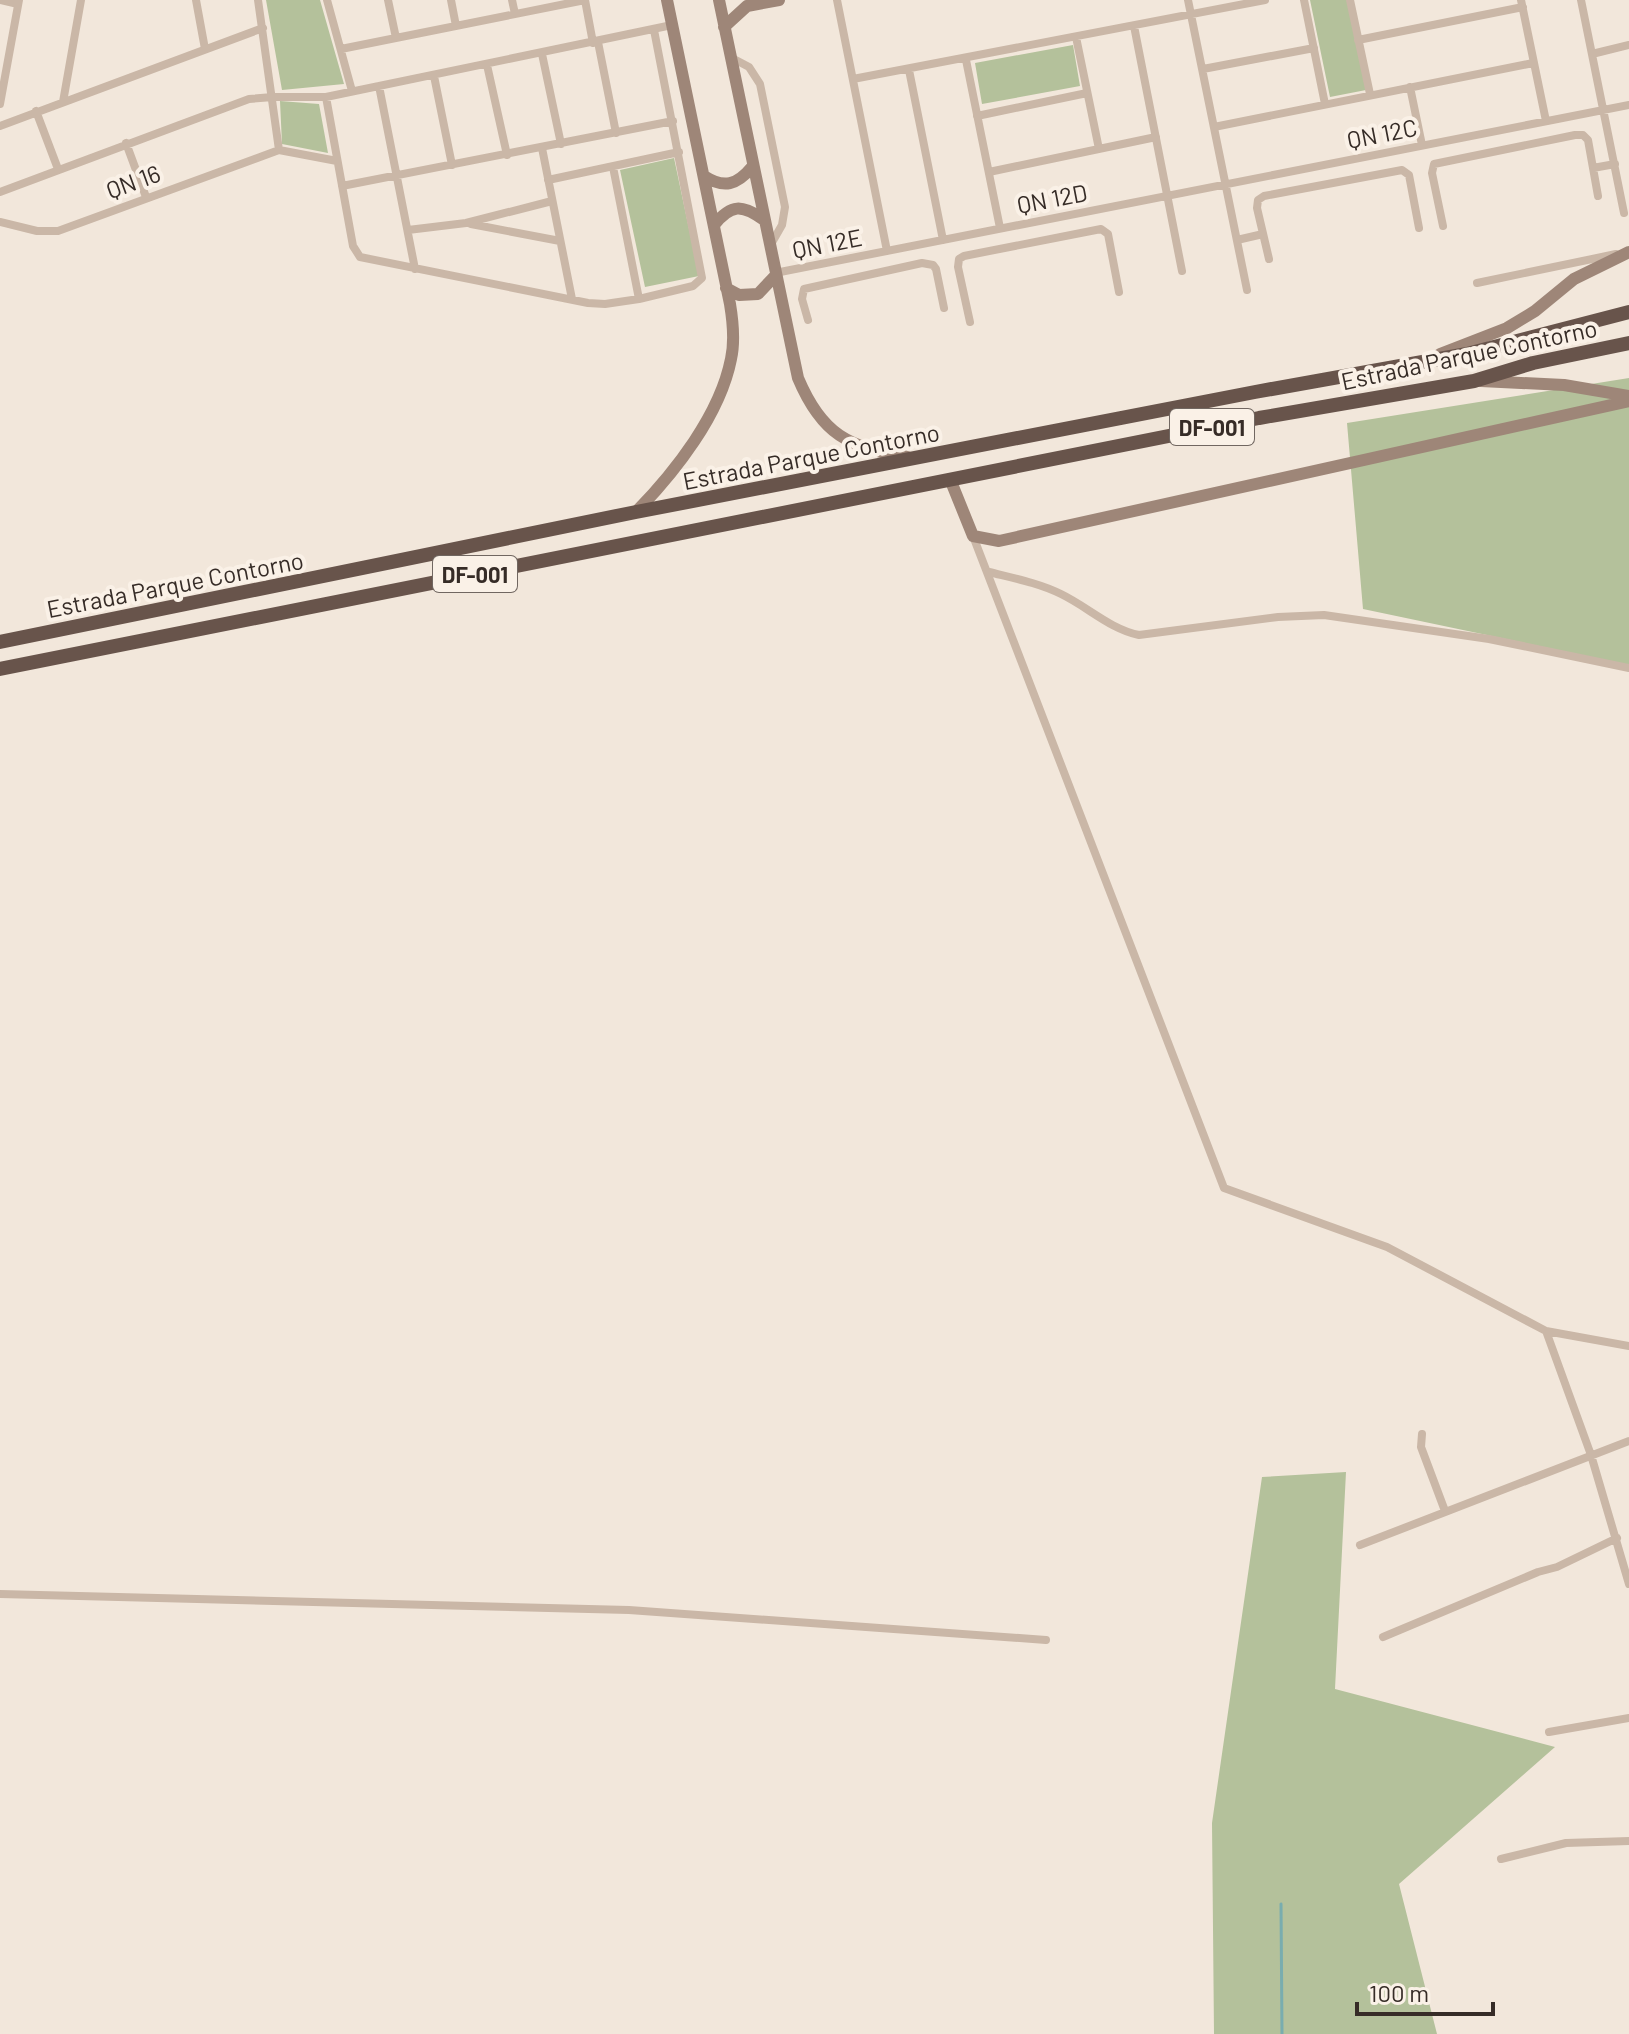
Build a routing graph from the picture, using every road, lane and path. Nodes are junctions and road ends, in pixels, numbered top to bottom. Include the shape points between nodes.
1 (0, 0) edge
2 (81, 0) edge
3 (196, 0) edge
4 (258, 0) edge
5 (327, 0) edge
6 (388, 0) edge
7 (451, 0) edge
8 (512, 0) edge
9 (585, 0) edge
10 (667, 0) edge
11 (719, 0) edge
12 (779, 0) edge
13 (837, 0) edge
14 (1188, 0) edge
15 (1265, 0) edge
16 (1304, 0) edge
17 (1350, 0) edge
18 (1581, 0) edge
19 (18, 2) edge
20 (1522, 4) edge
21 (515, 14) junction
22 (1191, 14) junction
23 (672, 25) junction
24 (456, 26) junction
25 (1134, 26) junction
26 (724, 27) junction
27 (263, 28) junction
28 (654, 30) junction
29 (1076, 37) junction
30 (396, 38) junction
31 (1358, 40) junction
32 (596, 43) junction
33 (1629, 45) edge
34 (1314, 48) junction
35 (205, 49) junction
36 (341, 49) junction
37 (542, 54) junction
38 (1592, 54) junction
39 (729, 57) junction
40 (966, 60) junction
41 (1533, 63) junction
42 (487, 65) junction
43 (1203, 69) junction
44 (909, 70) junction
45 (434, 76) junction
46 (853, 79) junction
47 (379, 86) junction
48 (1410, 87) junction
49 (352, 91) junction
50 (1087, 93) junction
51 (1370, 94) junction
52 (273, 97) junction
53 (326, 97) junction
54 (63, 102) junction
55 (0, 104) edge
56 (1325, 104) junction
57 (1629, 105) edge
58 (1603, 110) junction
59 (36, 111) junction
60 (977, 116) junction
61 (673, 121) junction
62 (1546, 121) junction
63 (0, 126) edge
64 (1214, 127) junction
65 (616, 133) junction
66 (1156, 137) junction
67 (126, 143) junction
68 (561, 144) junction
69 (1422, 145) junction
70 (542, 148) junction
71 (1099, 149) junction
72 (279, 150) junction
73 (679, 152) junction
74 (507, 155) junction
75 (337, 161) junction
76 (1615, 164) junction
77 (452, 165) junction
78 (613, 167) junction
79 (752, 167) junction
80 (1593, 168) junction
81 (58, 169) junction
82 (989, 172) junction
83 (397, 176) junction
84 (704, 176) junction
85 (548, 180) junction
86 (1225, 184) junction
87 (342, 186) junction
88 (0, 192) edge
89 (708, 194) junction
90 (1167, 196) junction
91 (1598, 196) dead end
92 (146, 197) junction
93 (688, 198) junction
94 (552, 201) junction
95 (1624, 213) dead end
96 (764, 220) junction
97 (0, 222) edge
98 (466, 223) junction
99 (1028, 224) junction
100 (714, 225) junction
101 (1443, 226) dead end
102 (1000, 228) junction
103 (1419, 228) dead end
104 (408, 230) junction
105 (1263, 234) junction
106 (943, 240) junction
107 (1237, 240) junction
108 (560, 241) junction
109 (1032, 243) junction
110 (769, 247) junction
111 (887, 251) junction
112 (1629, 252) edge
113 (866, 257) junction
114 (1269, 259) dead end
115 (415, 269) junction
116 (1182, 271) dead end
117 (775, 274) junction
118 (870, 274) junction
119 (1477, 283) dead end
120 (726, 288) junction
121 (1247, 290) dead end
122 (1119, 292) dead end
123 (572, 299) junction
124 (639, 299) junction
125 (944, 308) dead end
126 (1629, 312) edge
127 (808, 320) dead end
128 (970, 322) dead end
129 (1629, 343) edge
130 (1413, 364) junction
131 (1474, 381) junction
132 (1255, 392) junction
133 (1629, 399) edge
134 (1259, 418) junction
135 (914, 459) junction
136 (950, 479) junction
137 (636, 512) junction
138 (594, 522) junction
139 (973, 536) junction
140 (600, 549) junction
141 (989, 572) junction
142 (0, 642) edge
143 (1629, 668) edge
144 (0, 670) edge
145 (1546, 1331) junction
146 (1629, 1346) edge
147 (1422, 1434) dead end
148 (1629, 1441) edge
149 (1591, 1455) junction
150 (1445, 1511) junction
151 (1617, 1538) junction
152 (1360, 1545) dead end
153 (1629, 1584) edge
154 (0, 1594) edge
155 (1383, 1637) dead end
156 (1046, 1640) dead end
157 (1629, 1718) edge
158 (1549, 1732) dead end
159 (1629, 1841) edge
160 (1501, 1859) dead end

1 - 19 street
2 - 54 street
3 - 35 street
4 - 27 street
5 - 36 street
6 - 30 street
7 - 24 street
8 - 21 street
9 - 21 street
9 - 32 street
10 - 23 main road
11 - 26 main road
12 - 26 main road via 747,6
13 - 46 street
14 - 22 street
15 - 22 street
16 - 34 street
17 - 31 street
18 - 38 street
19 - 55 street
20 - 31 street
20 - 41 street
21 - 24 street
22 - 25 street
22 - 43 street
23 - 28 street
23 - 84 main road
24 - 30 street
25 - 29 street
25 - 66 street
26 - 39 main road
27 - 35 street
27 - 52 street
28 - 32 street
28 - 61 street
29 - 40 street
29 - 50 street
30 - 36 street
31 - 51 street
32 - 37 street
32 - 65 street
33 - 38 street
34 - 43 street
34 - 56 street
35 - 54 street
36 - 49 street
37 - 42 street
37 - 68 street
38 - 58 street
39 - 79 main road
39 - 110 street via 749,67 760,84 785,207
40 - 44 street
40 - 60 street
41 - 48 street
41 - 62 street
42 - 45 street
42 - 74 street
43 - 64 street
44 - 46 street
44 - 106 street
45 - 47 street
45 - 77 street
46 - 111 street
47 - 49 street
47 - 83 street
48 - 51 street
48 - 69 street
49 - 53 street
50 - 60 street
50 - 71 street
51 - 56 street
52 - 53 street
52 - 67 street via 249,99
52 - 72 street
53 - 75 street
54 - 59 street
56 - 64 street
57 - 58 street, QN 12C
58 - 62 street, QN 12C
58 - 76 street
59 - 63 street
59 - 81 street
60 - 82 street
61 - 65 street
61 - 73 street
62 - 69 street, QN 12C
64 - 86 street
65 - 68 street
66 - 71 street
66 - 90 street
67 - 81 street
67 - 92 street
68 - 70 street
69 - 86 street, QN 12C
70 - 74 street
70 - 85 street
71 - 82 street
72 - 75 street
72 - 92 street, QN 16
73 - 78 street
73 - 93 street
74 - 77 street
75 - 87 street
76 - 80 street
76 - 95 street
77 - 83 street
78 - 85 street
78 - 124 street
79 - 84 main road via 733,183 715,183
79 - 96 main road
80 - 91 street
80 - 101 street via 1588,140 1580,134 1439,162 1432,173
81 - 88 street
82 - 102 street
83 - 87 street
83 - 104 street
84 - 89 main road
85 - 94 street
86 - 90 street, QN 12D
86 - 107 street
87 - 115 street via 355,252 367,260
89 - 93 street
89 - 100 main road
90 - 99 street, QN 12D
90 - 116 street
92 - 97 street, QN 16 via 50,232
93 - 124 street via 702,278 693,286
94 - 98 street
94 - 108 street
96 - 100 main road via 735,208
96 - 110 main road
98 - 104 street
98 - 108 street
99 - 102 street, QN 12D
99 - 109 street
100 - 120 main road
102 - 106 street, QN 12D
103 - 105 street via 1409,175 1402,170 1261,198 1257,208
104 - 115 street
105 - 107 street
105 - 114 street
106 - 111 street, QN 12D
107 - 121 street
108 - 123 street
109 - 122 street via 1105,230
109 - 128 street via 959,259
110 - 117 main road
111 - 113 street, QN 12E
112 - 119 street
112 - 130 main road via 1574,279 1507,328
113 - 117 street, QN 12E
113 - 118 street
115 - 123 street
117 - 120 main road via 758,294 739,295
117 - 135 main road via 798,378 810,407 844,440
118 - 125 street via 933,265
118 - 127 street via 804,289
120 - 137 main road via 734,340 723,385 683,458
123 - 124 street via 605,304
126 - 130 highway, Estrada Parque Contorno / DF-001
129 - 131 highway, Estrada Parque Contorno / DF-001
130 - 132 highway, Estrada Parque Contorno / DF-001
131 - 133 main road via 1564,385
131 - 134 highway, Estrada Parque Contorno / DF-001
132 - 134 highway via 1276,400
132 - 135 highway, Estrada Parque Contorno / DF-001
133 - 139 main road via 999,541
134 - 136 highway, Estrada Parque Contorno / DF-001
135 - 137 highway, Estrada Parque Contorno / DF-001
136 - 139 main road
136 - 140 highway, Estrada Parque Contorno / DF-001
137 - 138 highway, Estrada Parque Contorno / DF-001
138 - 140 highway via 593,536
138 - 142 highway, Estrada Parque Contorno / DF-001
139 - 141 street
140 - 144 highway, Estrada Parque Contorno / DF-001
141 - 143 street via 1061,594 1124,632 1139,635 1324,615 1489,639
141 - 145 street via 1224,1188 1387,1247
145 - 146 street
145 - 149 street
147 - 150 street via 1421,1447
148 - 149 street
149 - 150 street
149 - 151 street
150 - 152 street
151 - 153 street
151 - 155 street
154 - 156 street via 629,1610
157 - 158 street
159 - 160 street via 1566,1843

